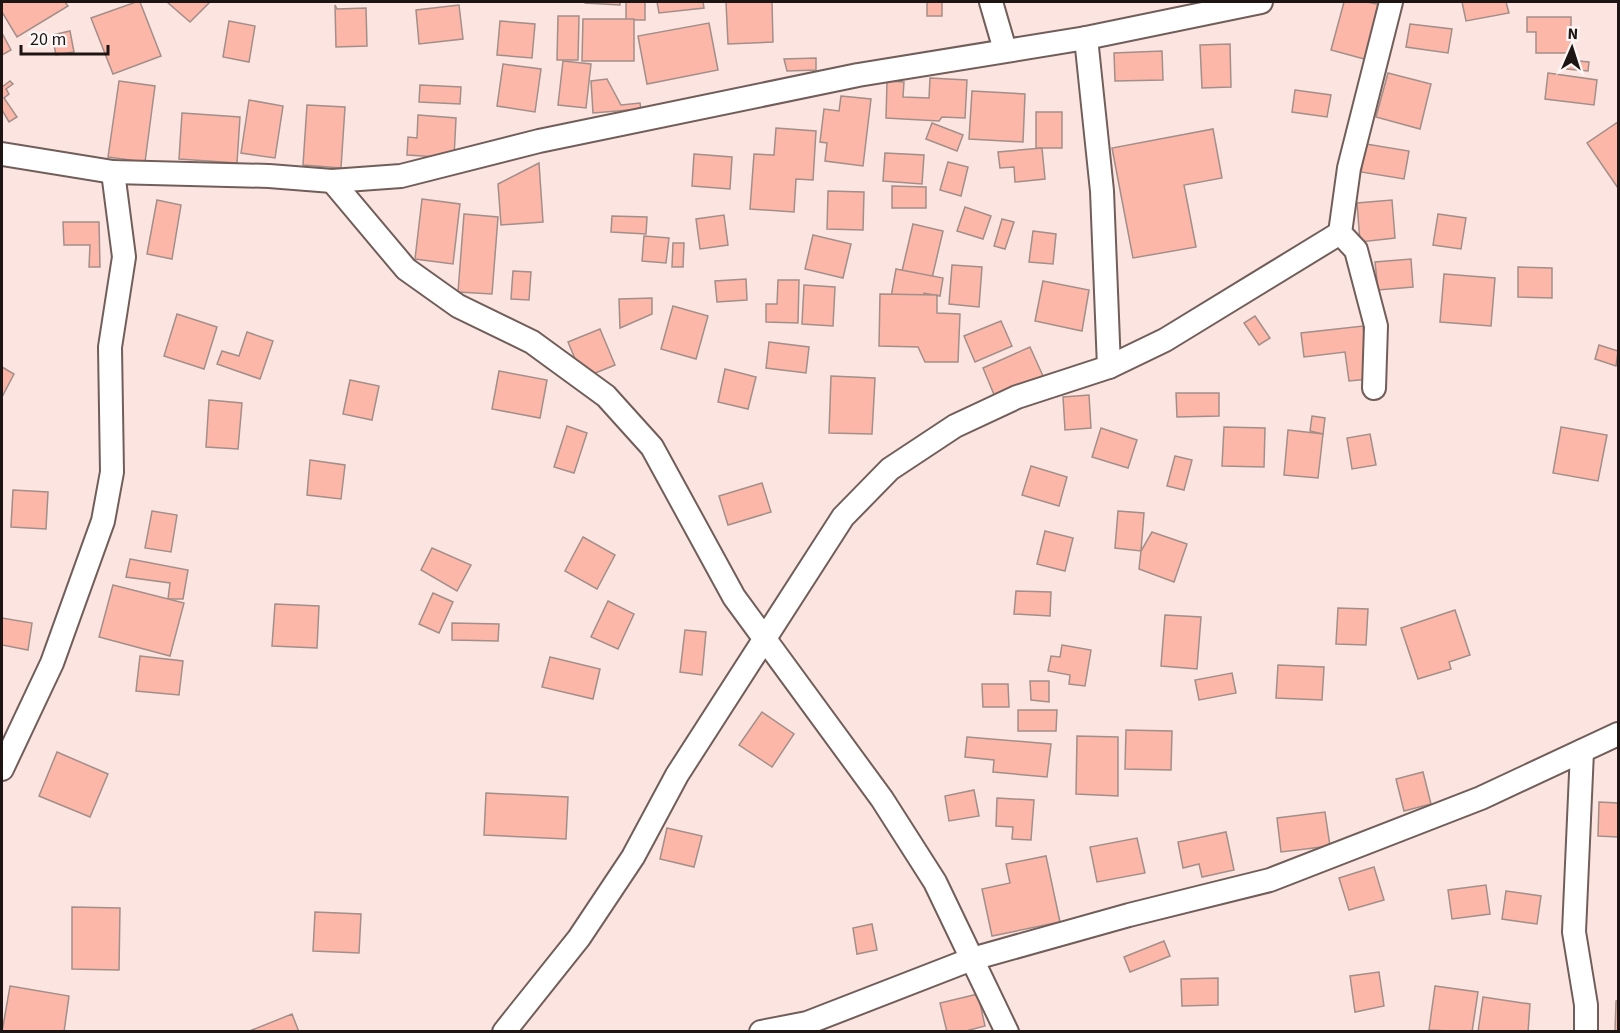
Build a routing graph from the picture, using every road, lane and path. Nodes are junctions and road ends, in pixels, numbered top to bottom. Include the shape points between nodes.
1 (991, 2) edge
2 (1261, 2) edge
3 (1391, 2) edge
4 (1086, 38) junction
5 (1005, 50) junction
6 (2, 154) edge
7 (114, 172) junction
8 (332, 181) junction
9 (1340, 233) junction
10 (1109, 367) junction
11 (1374, 388) dead end
12 (765, 639) junction
13 (1618, 734) edge
14 (1581, 751) junction
15 (2, 769) edge
16 (972, 959) junction
17 (808, 1027) edge
18 (504, 1032) edge
19 (761, 1032) edge
20 (1006, 1032) edge
21 (1586, 1032) edge

1 - 5 street
2 - 4 street
3 - 9 street via 1351,158
4 - 5 street
4 - 10 street via 1102,190
5 - 8 street via 652,117 401,176
6 - 7 street
7 - 8 street
7 - 15 street via 124,257 110,347 112,472 103,521 56,653
8 - 12 street via 406,269 458,306 532,342 606,396 652,447 734,597
9 - 10 street via 1166,340
9 - 11 street via 1356,250 1376,326
10 - 12 street via 1017,398 955,426 890,469 843,517
12 - 16 street via 882,799 934,882
12 - 18 street via 677,775 633,857 579,938
13 - 14 street
14 - 16 street via 1481,798 1270,880
14 - 21 street via 1574,932 1586,1005
16 - 17 street
16 - 20 street
17 - 19 street

